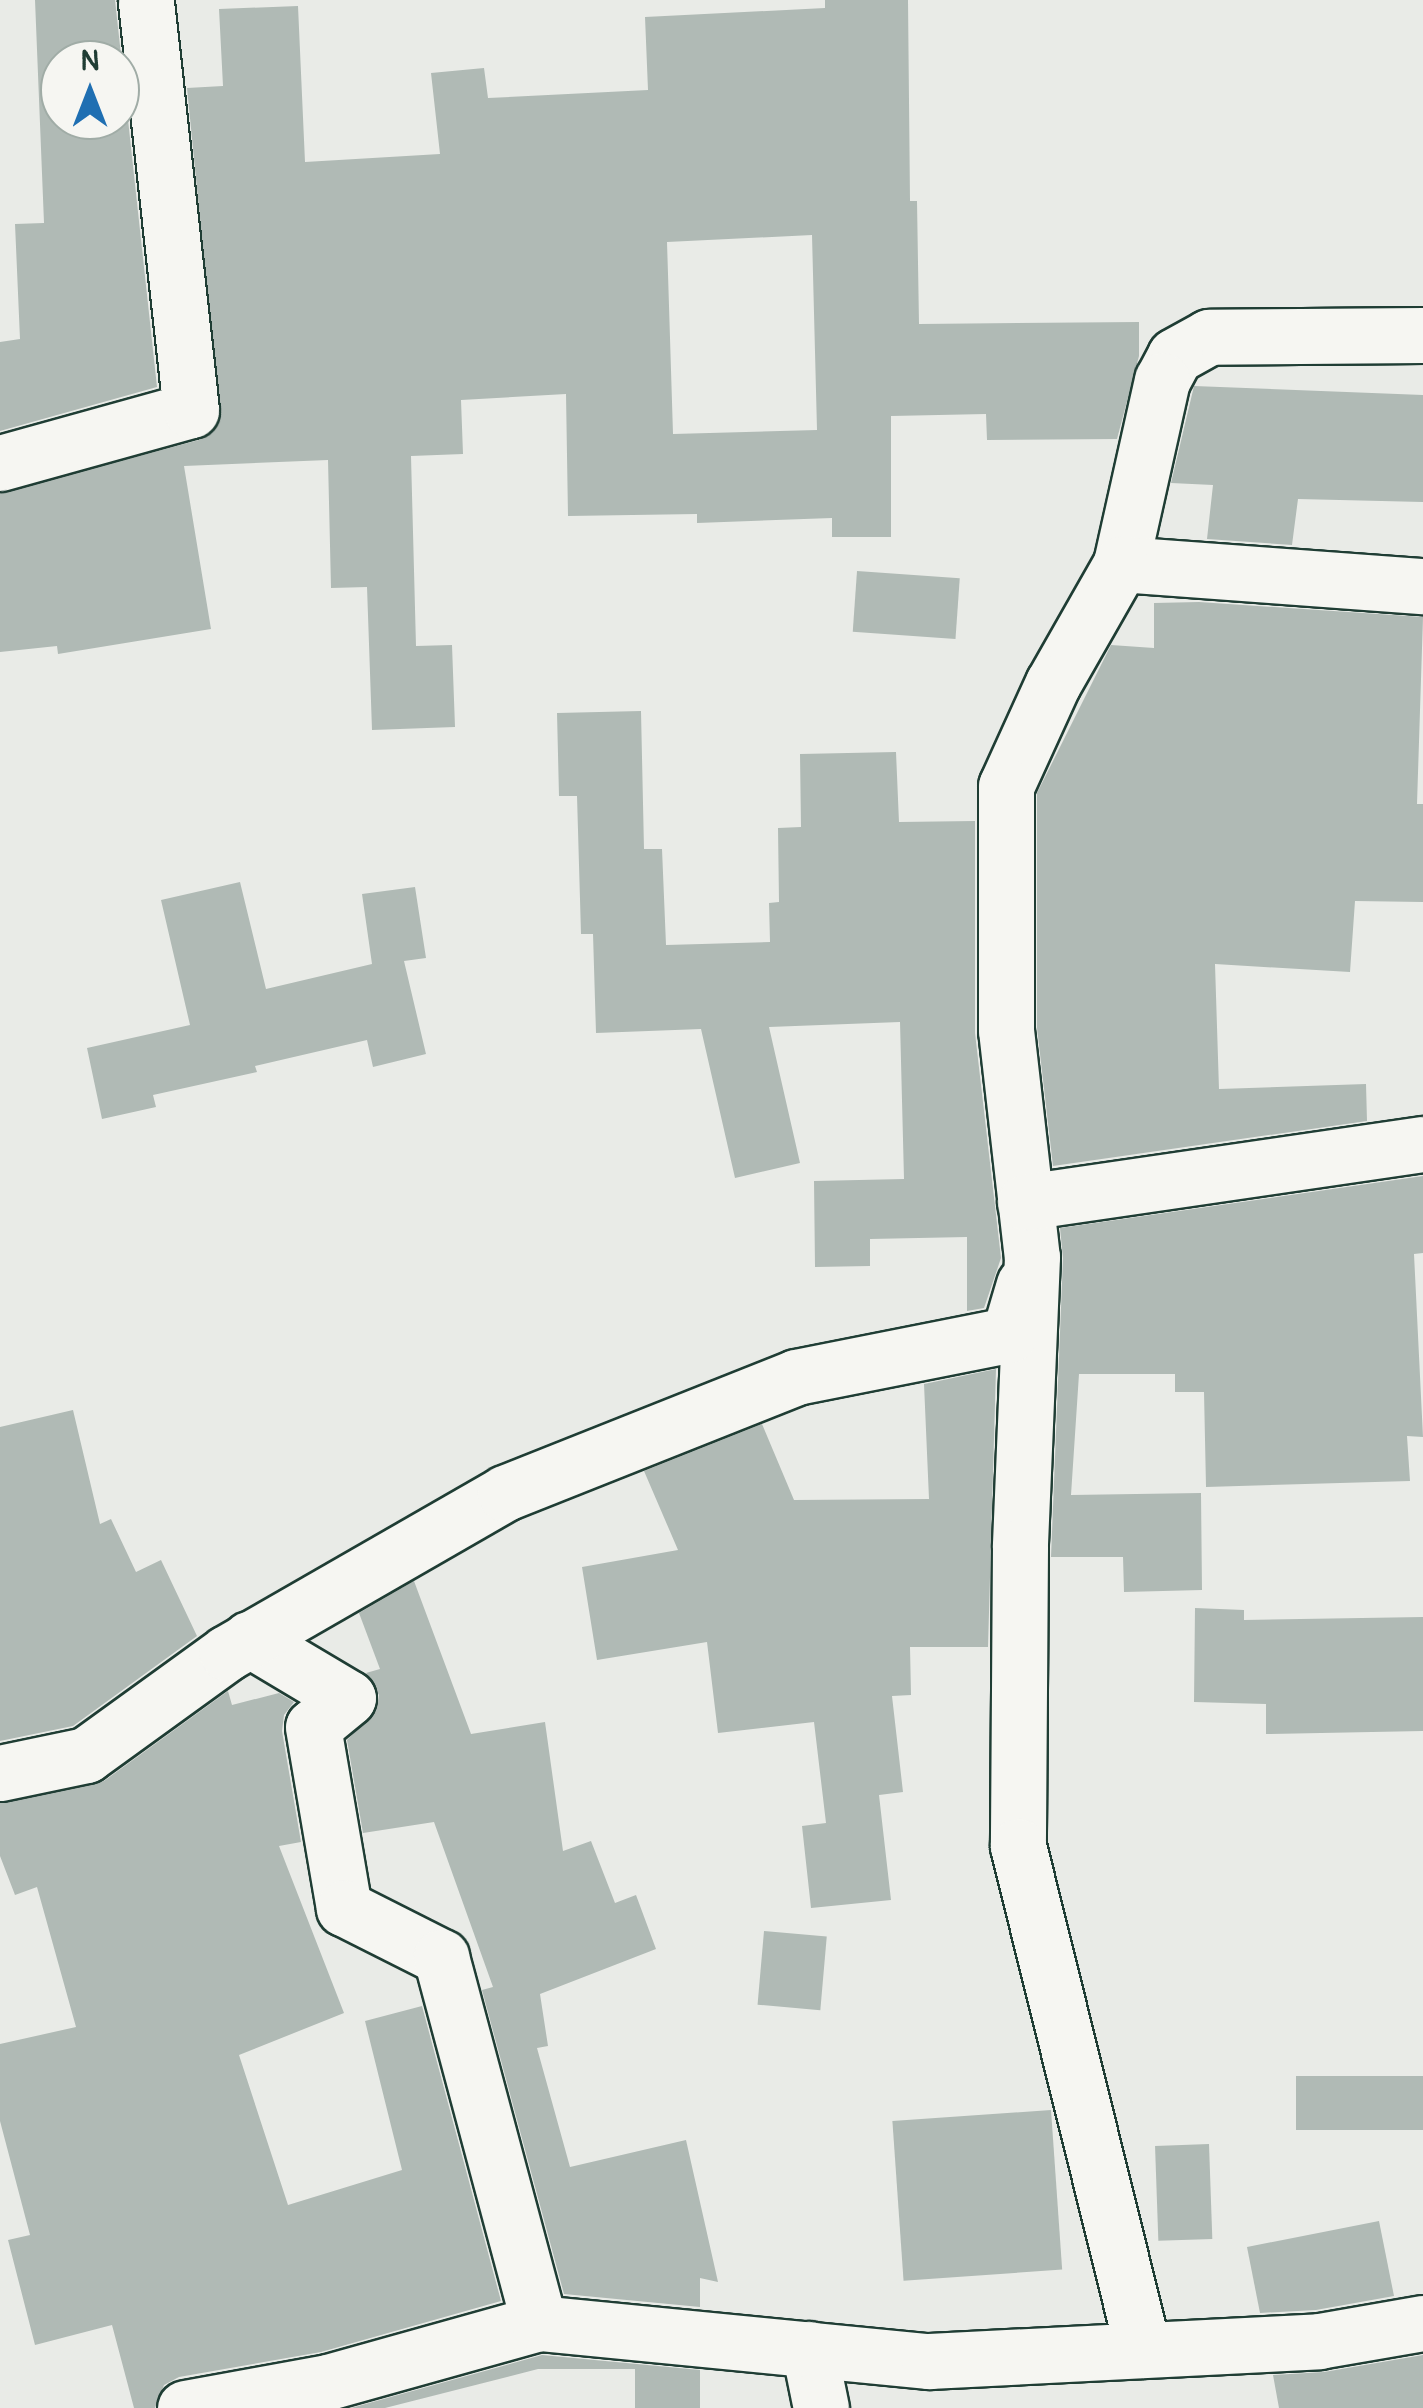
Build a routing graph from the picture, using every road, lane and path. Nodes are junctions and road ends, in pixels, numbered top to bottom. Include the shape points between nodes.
1 (146, 0) edge
2 (1423, 334) edge
3 (0, 462) edge
4 (1121, 564) junction
5 (1423, 586) edge
6 (1423, 1144) edge
7 (1026, 1202) junction
8 (1032, 1257) junction
9 (249, 1639) junction
10 (0, 1773) edge
11 (539, 2323) junction
12 (1423, 2324) edge
13 (809, 2349) junction
14 (1143, 2350) junction
15 (185, 2408) edge
16 (821, 2408) edge

1 - 3 street via 191,410
2 - 4 street via 1209,337 1175,356 1162,380
4 - 5 street
4 - 7 street via 1053,683 1006,786 1006,1030
6 - 7 street
7 - 8 street
8 - 9 street via 1009,1335 796,1377 505,1494
8 - 14 street via 1020,1547 1018,1846
9 - 10 street via 86,1755
9 - 11 street via 348,1698 313,1726 344,1908 440,1957
11 - 13 street
11 - 15 street via 328,2382
12 - 14 street via 1319,2341
13 - 14 street via 929,2361
13 - 16 street

